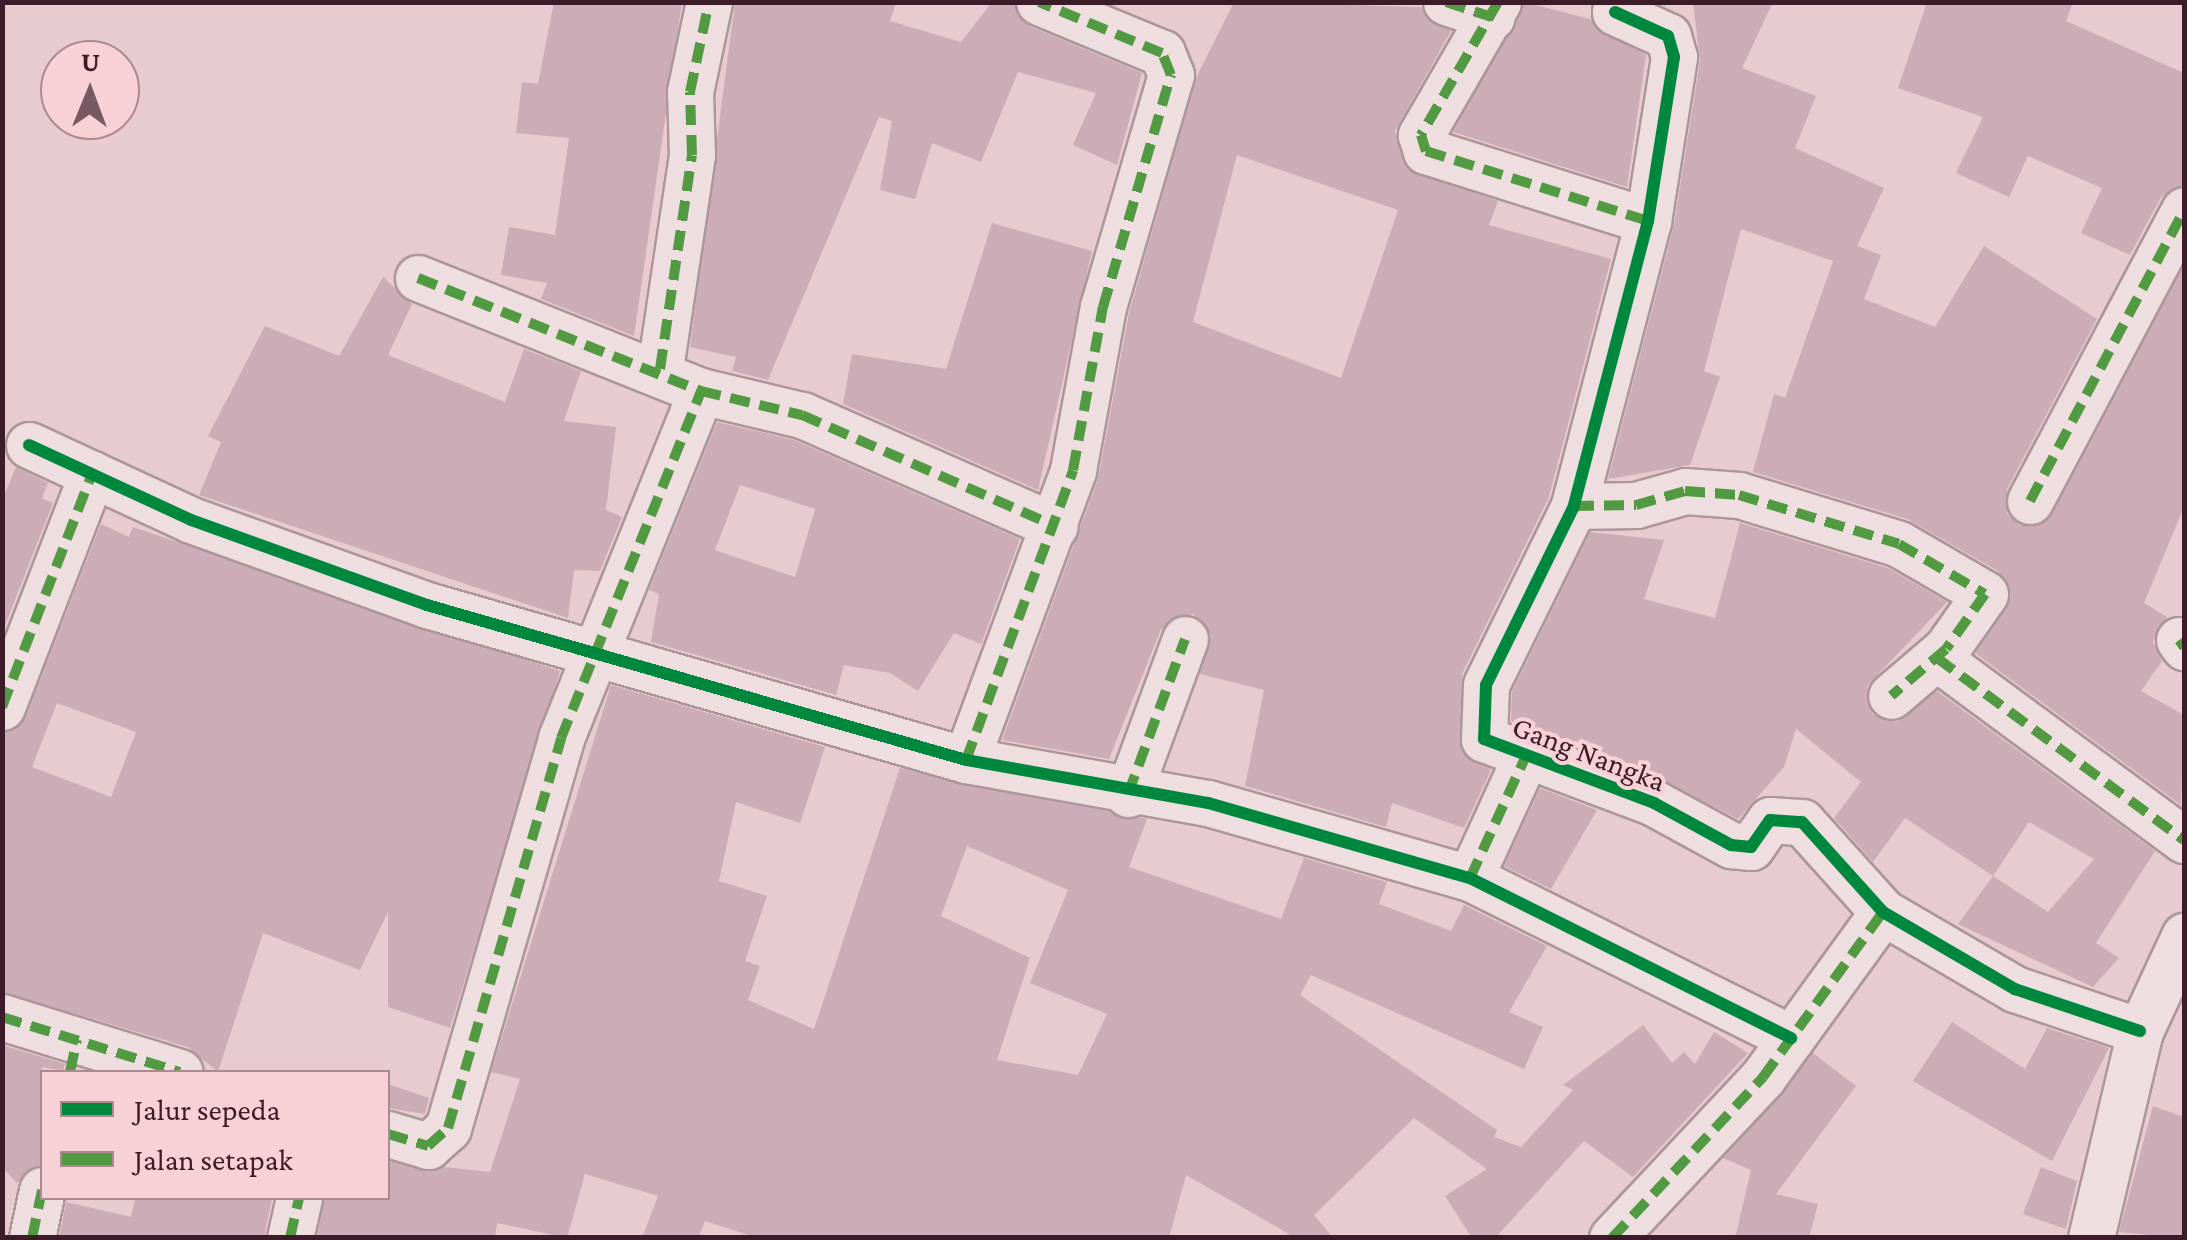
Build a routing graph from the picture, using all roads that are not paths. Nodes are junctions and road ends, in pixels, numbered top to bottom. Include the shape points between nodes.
1 (709, 2) edge
2 (1039, 2) edge
3 (1446, 2) edge
4 (1616, 7) edge
5 (1495, 10) edge
6 (2184, 210) edge
7 (1648, 221) junction
8 (418, 278) dead end
9 (660, 369) junction
10 (701, 391) junction
11 (29, 445) dead end
12 (92, 474) junction
13 (2030, 501) dead end
14 (1574, 506) junction
15 (1056, 526) junction
16 (1186, 639) dead end
17 (594, 650) junction
18 (1937, 658) junction
19 (1892, 696) dead end
20 (2, 708) edge
21 (966, 760) junction
22 (1524, 760) junction
23 (1128, 794) junction
24 (2184, 840) edge
25 (1470, 878) junction
26 (1883, 912) junction
27 (2184, 936) edge
28 (2, 1017) edge
29 (2140, 1031) junction
30 (1791, 1038) junction
31 (73, 1056) edge
32 (167, 1070) edge
33 (390, 1135) edge
34 (40, 1200) edge
35 (299, 1200) edge
36 (32, 1238) edge
37 (290, 1238) edge
38 (1612, 1238) edge
39 (2091, 1238) edge

1 - 9 street via 690,92 692,155
2 - 15 street via 1162,53 1170,76 1103,308
3 - 5 street
4 - 7 street, Gang Nangka via 1668,36 1674,58
5 - 7 street via 1422,135 1426,152
6 - 13 street
7 - 14 street, Gang Nangka
8 - 9 street
9 - 10 street
10 - 15 street via 802,416
10 - 17 street
11 - 12 street
12 - 17 street via 191,520 428,605
12 - 20 street
14 - 18 street via 1636,505 1685,491 1738,495 1898,544 1985,594
14 - 22 street, Gang Nangka via 1486,685 1484,739
15 - 21 street
16 - 23 street
17 - 21 street
17 - 33 street via 509,904 448,1128 428,1146
18 - 19 street
18 - 24 street
21 - 23 street
22 - 25 street
22 - 26 street, Gang Nangka via 1654,803 1731,845 1751,847 1770,820 1802,822
23 - 25 street via 1224,807
25 - 30 street
26 - 29 street, Gang Nangka via 2014,988
26 - 30 street
27 - 29 street
28 - 31 street
29 - 39 street
30 - 38 street via 1706,1143
31 - 32 street
34 - 36 street
35 - 37 street

